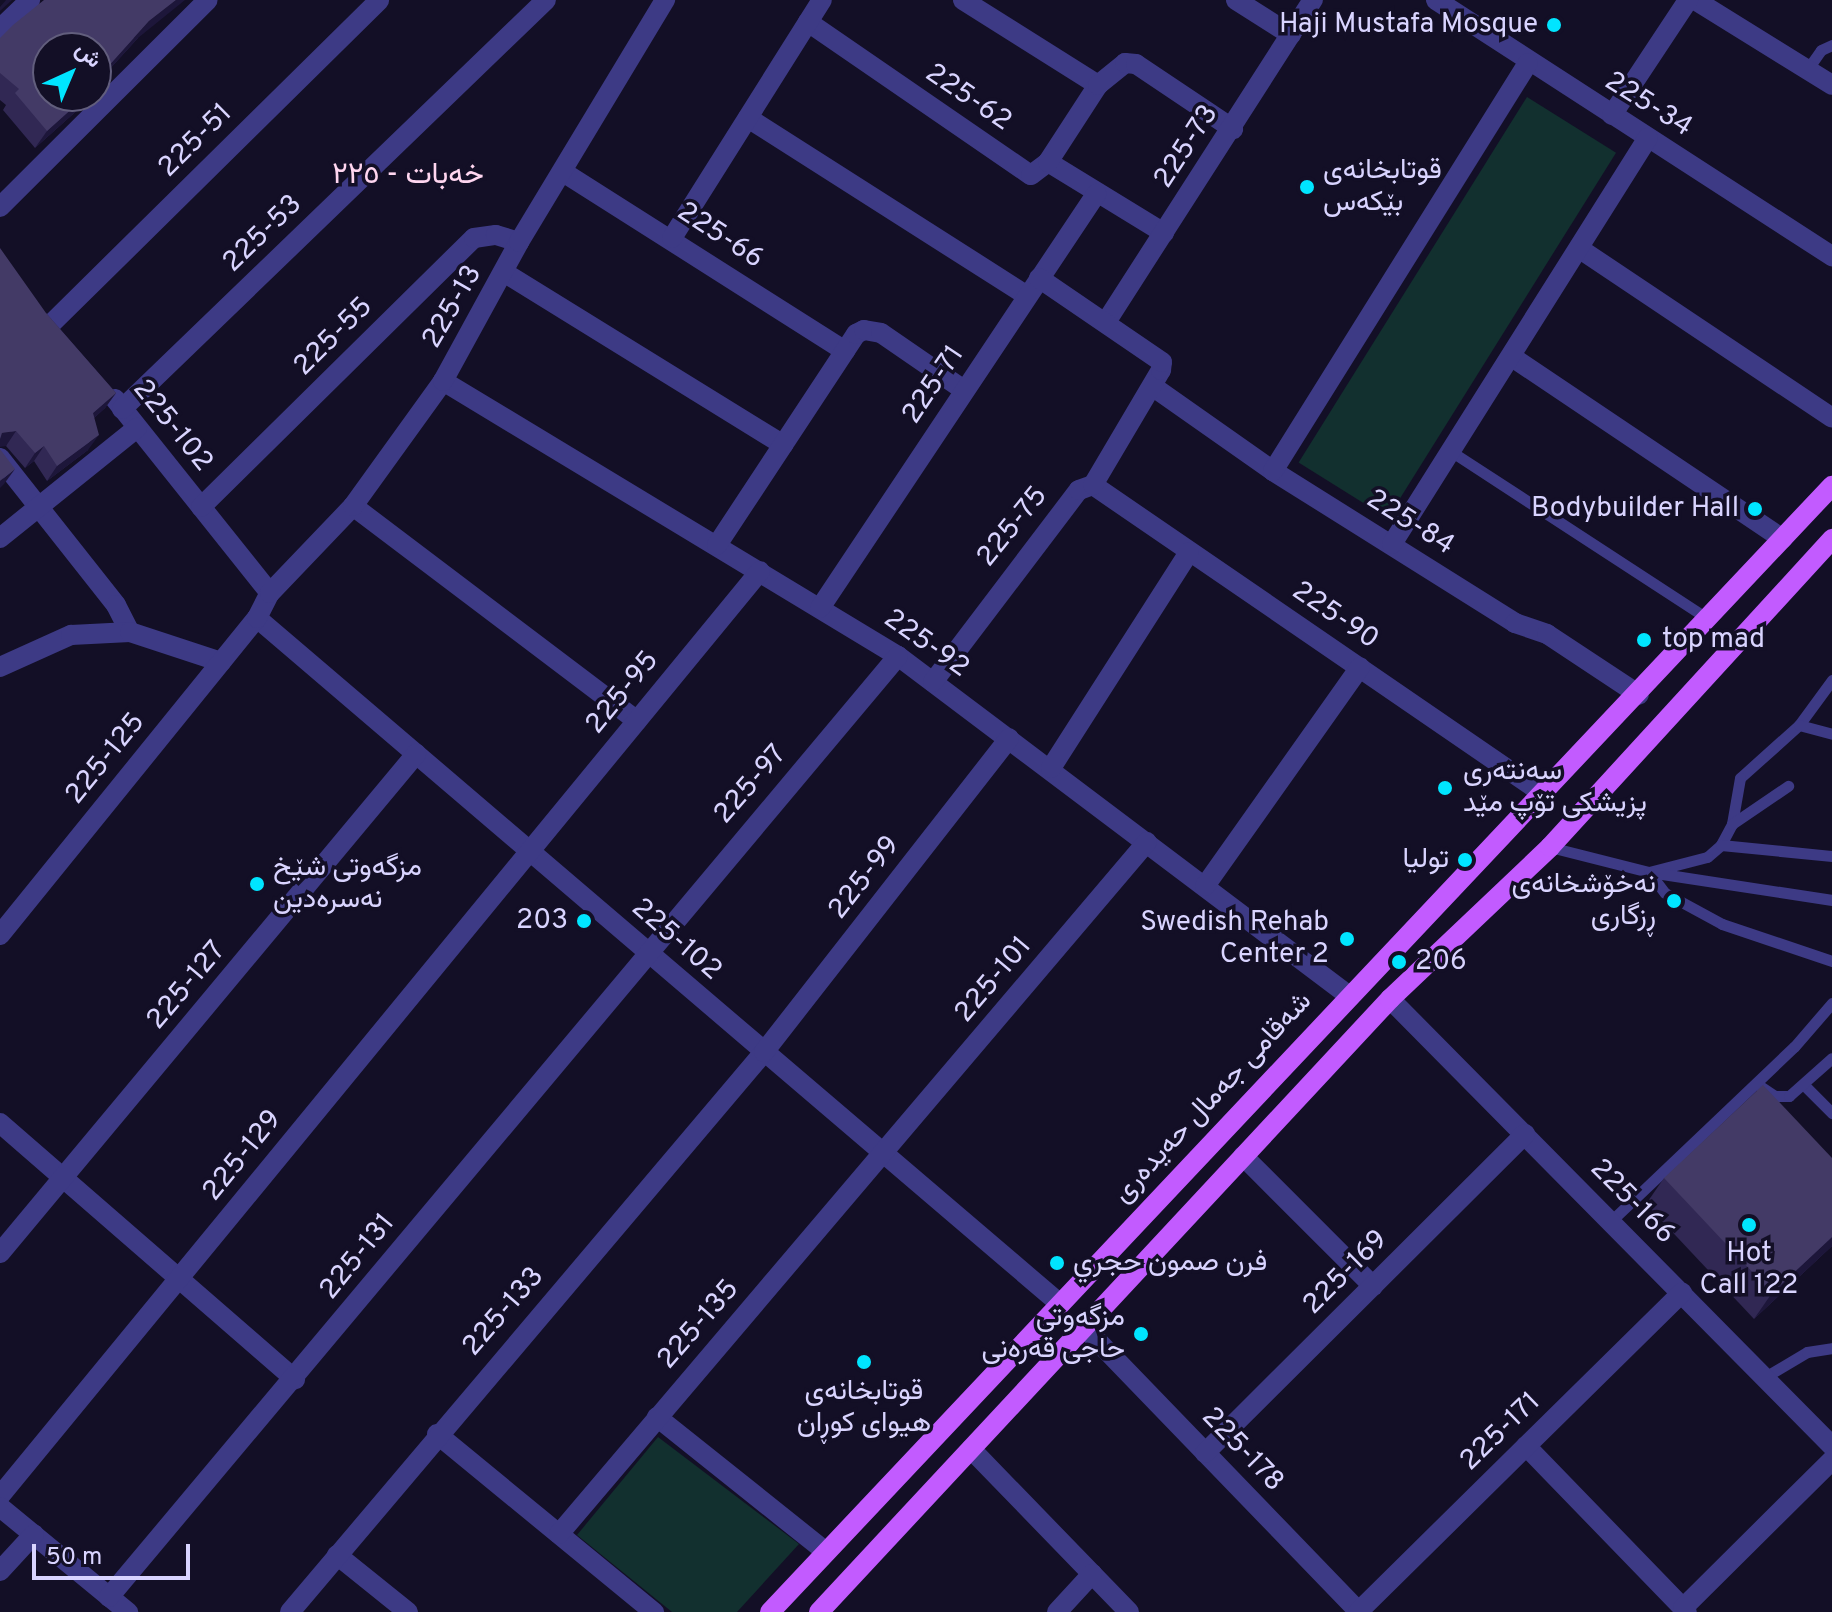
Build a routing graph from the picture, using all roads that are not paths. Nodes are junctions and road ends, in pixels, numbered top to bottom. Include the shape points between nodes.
1 (30, 0) edge
2 (208, 0) edge
3 (379, 0) edge
4 (546, 0) edge
5 (665, 0) edge
6 (822, 0) edge
7 (963, 0) edge
8 (1236, 0) edge
9 (1313, 0) edge
10 (1436, 0) edge
11 (1688, 0) edge
12 (1695, 0) edge
13 (808, 22) junction
14 (0, 29) edge
15 (1291, 35) junction
16 (1832, 45) edge
17 (1528, 63) junction
18 (1807, 70) junction
19 (1098, 85) junction
20 (1832, 85) edge
21 (1612, 115) junction
22 (748, 118) junction
23 (1233, 129) junction
24 (1648, 138) junction
25 (1048, 162) junction
26 (563, 172) junction
27 (1096, 194) junction
28 (0, 207) edge
29 (1164, 233) junction
30 (672, 238) junction
31 (519, 242) junction
32 (1580, 249) junction
33 (1832, 256) edge
34 (505, 273) junction
35 (1039, 278) junction
36 (1027, 296) junction
37 (35, 300) edge
38 (1106, 322) junction
39 (850, 342) junction
40 (1512, 357) junction
41 (1158, 379) junction
42 (443, 381) junction
43 (103, 384) edge
44 (964, 390) junction
45 (122, 409) junction
46 (1832, 418) edge
47 (137, 428) junction
48 (783, 445) junction
49 (1452, 452) junction
50 (0, 458) edge
51 (1273, 471) junction
52 (1093, 485) junction
53 (1832, 486) edge
54 (38, 506) junction
55 (353, 506) junction
56 (201, 507) junction
57 (0, 538) edge
58 (1783, 539) junction
59 (1832, 539) edge
60 (1392, 544) junction
61 (717, 545) junction
62 (1189, 552) junction
63 (760, 571) junction
64 (270, 593) junction
65 (820, 608) junction
66 (257, 618) junction
67 (1707, 618) junction
68 (130, 632) junction
69 (898, 656) junction
70 (221, 662) junction
71 (0, 667) edge
72 (1360, 667) junction
73 (1832, 680) edge
74 (933, 682) junction
75 (1639, 695) junction
76 (637, 721) junction
77 (1799, 725) junction
78 (1832, 734) edge
79 (1009, 738) junction
80 (416, 754) junction
81 (1051, 768) junction
82 (1788, 786) dead end
83 (1545, 795) junction
84 (1732, 824) junction
85 (1147, 842) junction
86 (1721, 845) junction
87 (1550, 847) junction
88 (530, 851) junction
89 (1832, 856) edge
90 (1649, 872) junction
91 (1205, 886) junction
92 (1832, 900) edge
93 (0, 935) edge
94 (646, 951) junction
95 (1832, 961) edge
96 (1348, 995) junction
97 (1390, 999) junction
98 (1832, 1003) edge
99 (764, 1052) junction
100 (1832, 1058) edge
101 (1756, 1084) junction
102 (1804, 1085) junction
103 (1832, 1113) edge
104 (0, 1123) edge
105 (1525, 1134) junction
106 (884, 1154) junction
107 (1243, 1156) junction
108 (63, 1179) junction
109 (1611, 1221) junction
110 (0, 1253) edge
111 (179, 1278) junction
112 (1373, 1286) junction
113 (1682, 1293) junction
114 (1059, 1303) junction
115 (1084, 1327) junction
116 (1832, 1348) edge
117 (1765, 1377) junction
118 (295, 1379) junction
119 (657, 1417) junction
120 (437, 1434) junction
121 (1526, 1446) junction
122 (1832, 1446) edge
123 (971, 1449) junction
124 (1205, 1453) junction
125 (1832, 1460) edge
126 (0, 1496) edge
127 (0, 1507) edge
128 (34, 1534) junction
129 (559, 1534) junction
130 (826, 1552) junction
131 (337, 1555) junction
132 (0, 1571) edge
133 (1092, 1574) junction
134 (804, 1576) junction
135 (109, 1597) junction
136 (824, 1607) edge
137 (1685, 1610) edge
138 (128, 1612) edge
139 (290, 1612) edge
140 (408, 1612) edge
141 (654, 1612) edge
142 (770, 1612) edge
143 (1057, 1612) edge
144 (1129, 1612) edge
145 (1358, 1612) edge

1 - 14 street
2 - 28 street
3 - 37 street, 225-51 via 58,328
4 - 45 street, 225-53
5 - 26 street, 225-13
6 - 13 street
7 - 19 street
8 - 15 street
9 - 15 street, 225-73
10 - 17 street, 225-34
11 - 21 street
12 - 18 street
13 - 22 street
13 - 25 street, 225-62 via 1032,175
15 - 23 street, 225-73
16 - 18 lane via 1821,50
17 - 21 street, 225-34
17 - 51 street
18 - 20 street
19 - 23 street via 1125,63 1136,64
19 - 25 street
21 - 24 street, 225-34
22 - 30 street
22 - 36 street
23 - 29 street, 225-73
24 - 32 street
24 - 33 street, 225-34
25 - 27 street
26 - 30 street, 225-66
26 - 31 street, 225-13
27 - 29 street
27 - 35 street, 225-71
29 - 38 street, 225-73
30 - 39 street, 225-66
31 - 34 street, 225-13
31 - 56 street, 225-55 via 496,235 474,238
32 - 40 street
32 - 46 street
34 - 42 street, 225-13
34 - 48 street
35 - 36 street, 225-71
35 - 38 street
36 - 44 street, 225-71
38 - 41 street, 225-84 via 1162,362
39 - 44 street via 881,333
39 - 48 street
40 - 49 street
40 - 58 street
41 - 51 street, 225-84
41 - 52 street, 225-75
42 - 55 street, 225-13
42 - 61 street, 225-92
43 - 45 street, 225-102
44 - 65 street, 225-71
45 - 47 street, 225-102
47 - 54 street
47 - 56 street, 225-102
48 - 61 street
49 - 60 street
49 - 67 lane
50 - 54 street
51 - 60 street, 225-84
52 - 62 street, 225-90
52 - 74 street, 225-75 via 1079,490
53 - 58 main road, شەقامی جەمال حەیدەری
54 - 57 street
54 - 68 street via 116,605
55 - 64 street, 225-13
55 - 76 street
56 - 64 street, 225-102
58 - 67 main road, شەقامی جەمال حەیدەری
59 - 87 main road
60 - 75 street, 225-84 via 1530,632 1547,634
61 - 63 street, 225-92
62 - 72 street, 225-90
62 - 81 street
63 - 65 street, 225-92
63 - 76 street, 225-95
64 - 66 street, 225-13
65 - 69 street, 225-92
66 - 70 street, 225-125
66 - 80 street, 225-102
67 - 75 main road, شەقامی جەمال حەیدەری
68 - 70 street
68 - 71 street via 71,635
69 - 74 street, 225-92
69 - 94 street, 225-97
70 - 93 street, 225-125
72 - 83 street, 225-90
72 - 91 street
73 - 77 lane
74 - 79 street, 225-92
75 - 83 main road, شەقامی جەمال حەیدەری
76 - 88 street, 225-95
77 - 78 lane
77 - 84 lane via 1740,778
79 - 81 street, 225-92
79 - 99 street, 225-99
80 - 88 street, 225-102
80 - 108 street, 225-127
81 - 85 street, 225-92
82 - 84 lane
83 - 96 main road, شەقامی جەمال حەیدەری
84 - 86 lane
85 - 91 street, 225-92
85 - 106 street, 225-101
86 - 89 lane
86 - 90 lane via 1707,857
87 - 90 lane
87 - 97 main road
88 - 94 street, 225-102
88 - 111 street, 225-129
90 - 92 lane
90 - 95 lane via 1665,893 1722,924
91 - 96 street, 225-92
94 - 99 street, 225-102
94 - 118 street, 225-131
96 - 114 main road, شەقامی جەمال حەیدەری
97 - 105 street, 225-166
97 - 107 main road
98 - 101 lane
99 - 106 street, 225-102
99 - 120 street, 225-133
100 - 102 lane
101 - 102 lane via 1782,1098
101 - 109 lane
102 - 103 lane
104 - 108 street
105 - 109 street, 225-166
105 - 112 street, 225-169
106 - 114 street, 225-102
106 - 119 street, 225-135
107 - 112 street
107 - 115 main road
108 - 110 street, 225-127
108 - 111 street
109 - 113 street, 225-166
111 - 118 street
111 - 126 street, 225-129
112 - 124 street, 225-169
113 - 117 street, 225-166
113 - 121 street, 225-171
114 - 130 main road, شەقامی جەمال حەیدەری
115 - 123 main road
115 - 124 street, 225-178
116 - 117 lane via 1807,1352
117 - 122 street, 225-166
118 - 135 street, 225-131
119 - 129 street, 225-135
119 - 130 street
120 - 129 street
120 - 131 street, 225-133
121 - 137 street
121 - 145 street, 225-171
123 - 133 street
123 - 136 main road
124 - 145 street, 225-178
125 - 137 street
127 - 128 street
128 - 132 street
128 - 135 street
129 - 141 street
130 - 134 main road, شەقامی جەمال حەیدەری
131 - 139 street, 225-133
131 - 140 street
133 - 143 street
133 - 144 street
134 - 136 main road
134 - 142 main road, شەقامی جەمال حەیدەری
135 - 138 street

